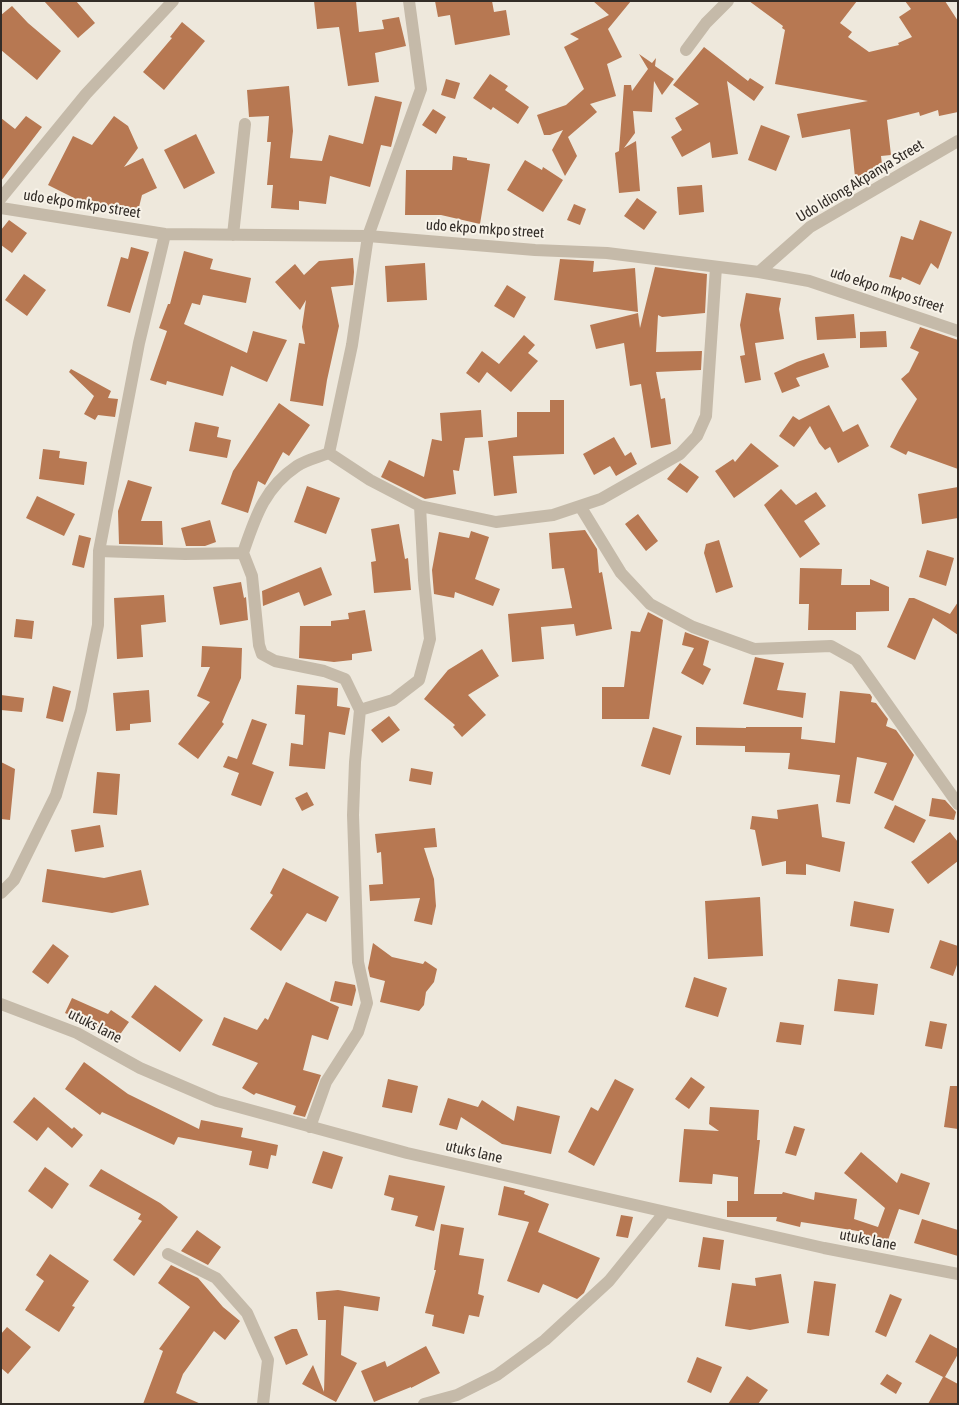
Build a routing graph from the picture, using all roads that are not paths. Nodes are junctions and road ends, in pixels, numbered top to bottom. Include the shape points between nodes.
1 (172, 1) edge
2 (409, 1) edge
3 (728, 1) edge
4 (686, 50) dead end
5 (245, 124) dead end
6 (958, 141) edge
7 (1, 198) edge
8 (1, 208) edge
9 (165, 234) junction
10 (233, 235) junction
11 (368, 236) junction
12 (716, 267) junction
13 (759, 272) junction
14 (958, 330) edge
15 (329, 453) junction
16 (420, 506) junction
17 (580, 506) junction
18 (99, 551) junction
19 (243, 553) junction
20 (360, 710) junction
21 (958, 804) edge
22 (1, 893) edge
23 (1, 1004) edge
24 (310, 1127) junction
25 (665, 1212) junction
26 (168, 1254) dead end
27 (958, 1274) edge
28 (263, 1404) edge
29 (424, 1404) edge

1 - 7 street via 86,94
2 - 11 street via 421,89
3 - 4 street
5 - 10 street
6 - 13 street, Udo Idiong Akpanya Street via 810,227
8 - 9 street, udo ekpo mkpo street
9 - 10 street, udo ekpo mkpo street
9 - 18 street via 139,343
10 - 11 street, udo ekpo mkpo street
11 - 12 street, udo ekpo mkpo street via 607,253
11 - 15 street via 352,345
12 - 13 street, udo ekpo mkpo street
12 - 17 street via 706,416 697,436 680,454 601,499
13 - 14 street, udo ekpo mkpo street via 809,281
15 - 16 street via 370,480
15 - 19 street via 298,466 270,490
16 - 17 street via 496,522 553,514
16 - 20 street via 430,639 419,680 393,700
17 - 21 street via 621,572 650,604 693,627 754,649 831,646 856,660
18 - 19 street
18 - 22 street via 98,625 81,710 56,795 14,880
19 - 20 street via 252,576 262,654 345,679
20 - 24 street via 353,815 358,962 367,1003 358,1032 326,1082
23 - 24 street, utuks lane via 77,1033 140,1068 217,1101
24 - 25 street, utuks lane via 407,1153
25 - 27 street, utuks lane
25 - 29 street via 609,1281 545,1340 497,1375 458,1395
26 - 28 street via 216,1278 247,1313 268,1360

